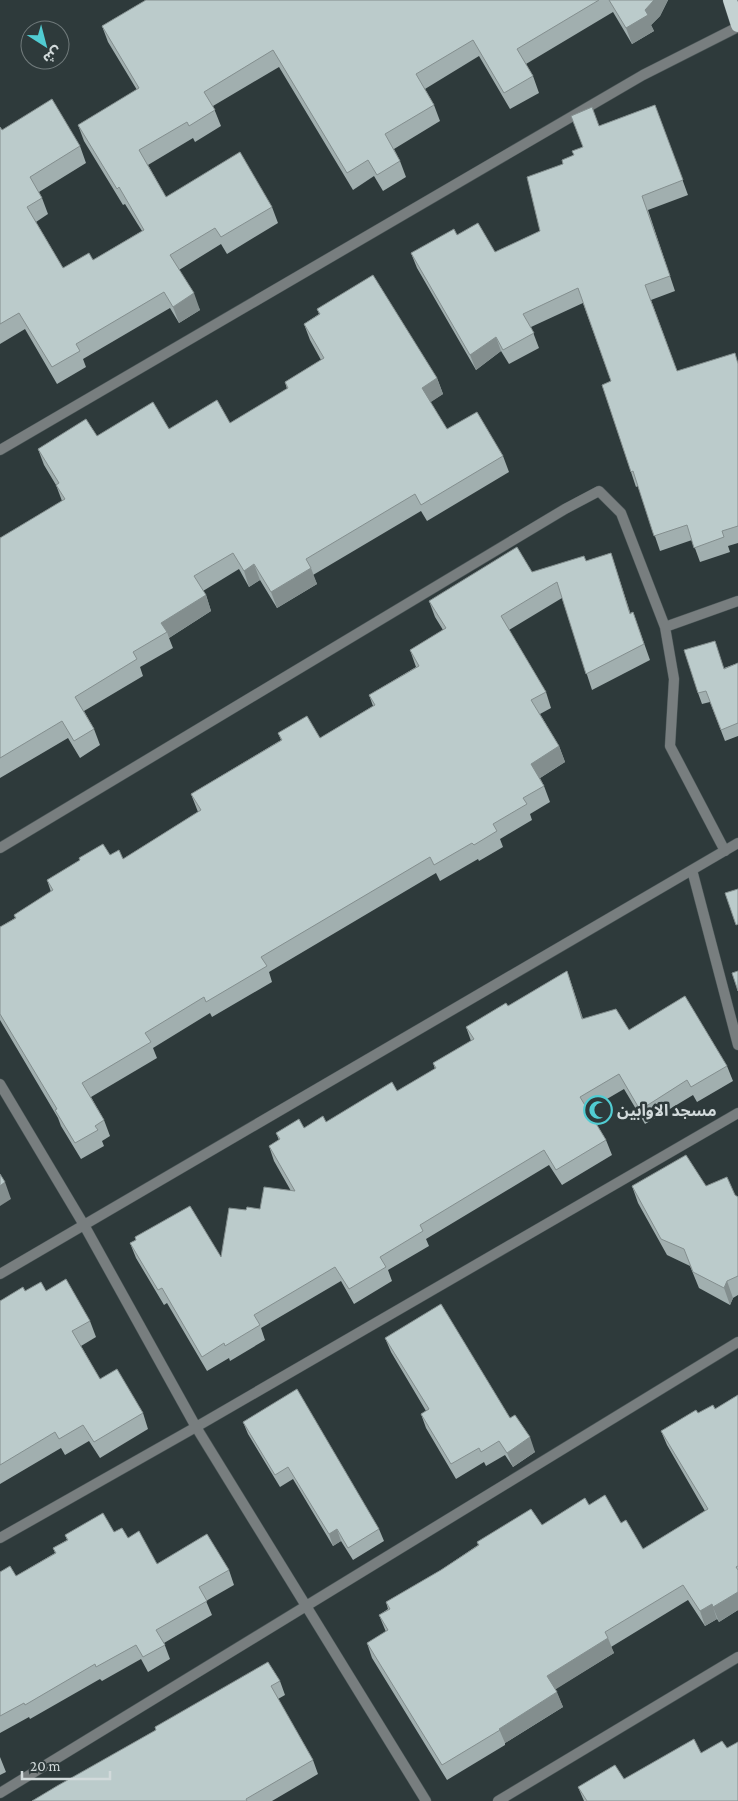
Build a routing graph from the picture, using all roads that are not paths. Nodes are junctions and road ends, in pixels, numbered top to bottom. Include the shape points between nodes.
1 (730, 0) edge
2 (738, 26) edge
3 (0, 450) edge
4 (738, 601) edge
5 (665, 627) junction
6 (738, 843) edge
7 (0, 848) edge
8 (725, 851) junction
9 (692, 870) junction
10 (738, 1045) edge
11 (0, 1084) edge
12 (738, 1113) edge
13 (84, 1225) junction
14 (0, 1274) edge
15 (738, 1342) edge
16 (196, 1427) junction
17 (0, 1538) edge
18 (307, 1606) junction
19 (738, 1657) edge
20 (0, 1793) edge
21 (426, 1801) edge
22 (498, 1801) edge

1 - 2 highway
2 - 3 street via 644,75
4 - 5 street
5 - 7 street via 621,513 599,492 565,509
5 - 8 street via 674,679 670,746
6 - 8 street
8 - 9 street
9 - 10 street
9 - 13 street
11 - 13 street
12 - 16 street
13 - 14 street
13 - 16 street
15 - 18 street
16 - 17 street
16 - 18 street
18 - 20 street
18 - 21 street
19 - 22 street

